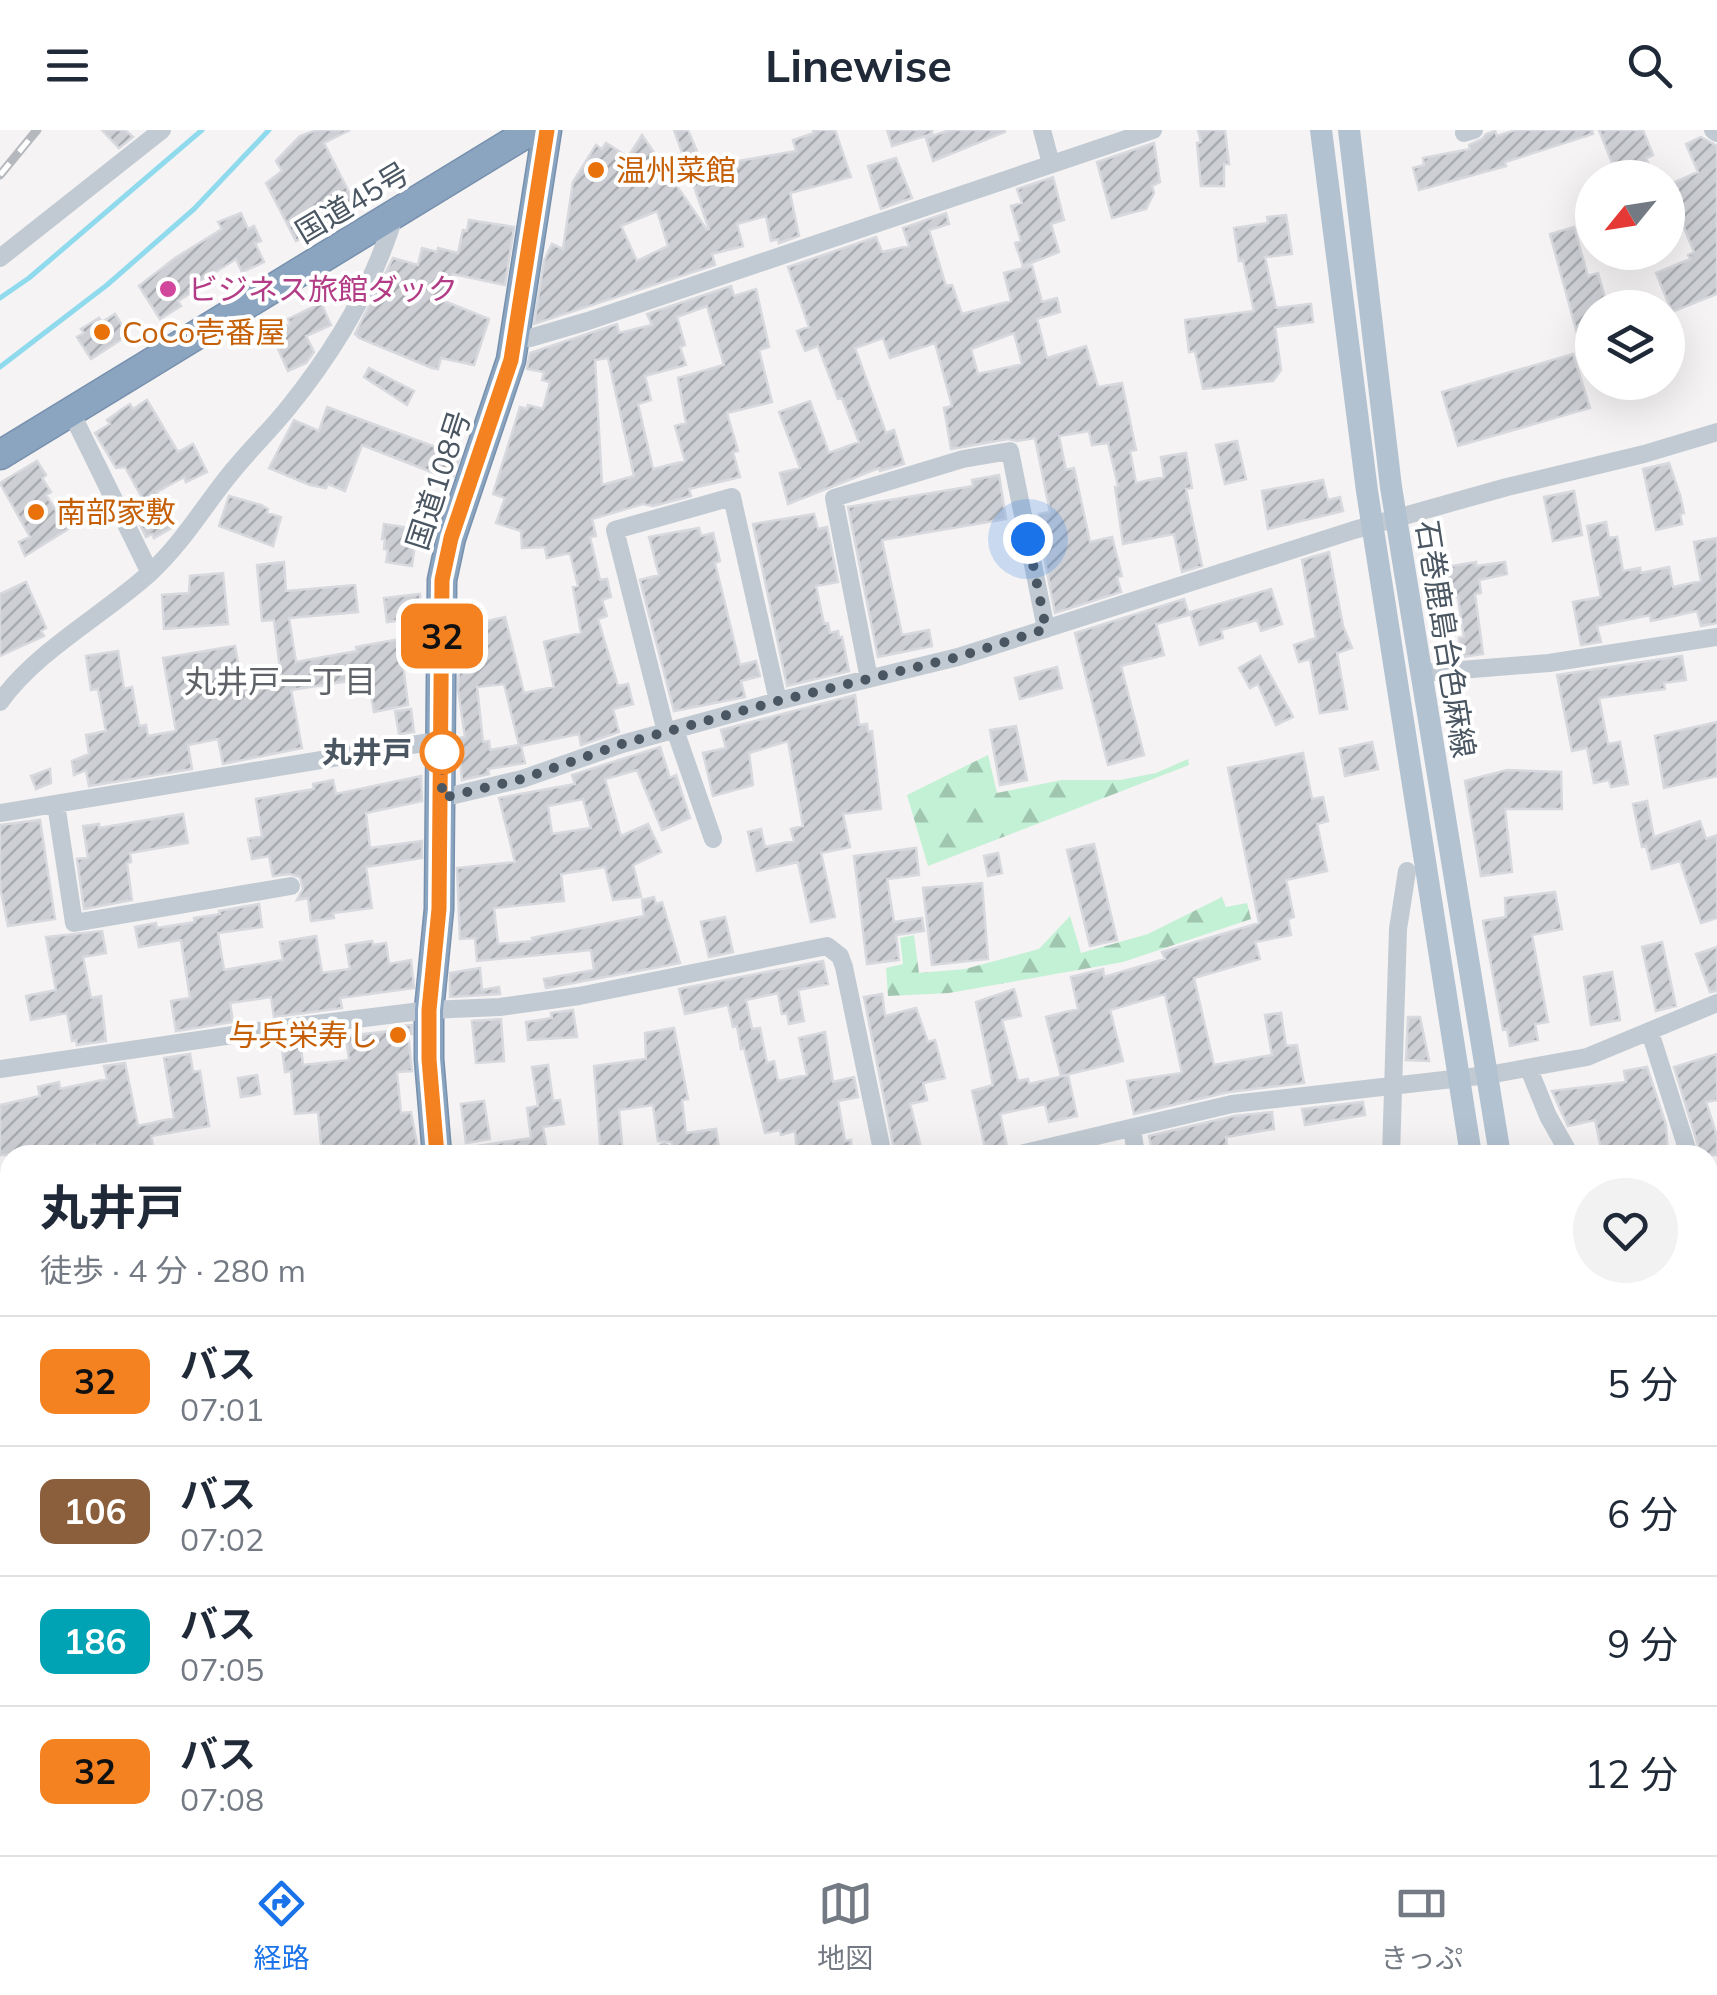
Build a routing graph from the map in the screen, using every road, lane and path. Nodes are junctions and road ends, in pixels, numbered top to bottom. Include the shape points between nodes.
1 (162, 130) edge
2 (532, 130) edge
3 (547, 130) edge
4 (1042, 130) edge
5 (1153, 130) edge
6 (1321, 130) edge
7 (1349, 130) edge
8 (1051, 164) junction
9 (394, 214) junction
10 (0, 258) edge
11 (516, 338) junction
12 (70, 410) junction
13 (1717, 432) edge
14 (0, 455) edge
15 (1396, 518) junction
16 (1373, 524) junction
17 (150, 573) junction
18 (1046, 629) junction
19 (1717, 637) edge
20 (1422, 674) junction
21 (869, 679) junction
22 (778, 701) junction
23 (0, 702) edge
24 (671, 731) junction
25 (442, 740) junction
26 (442, 798) junction
27 (56, 804) junction
28 (0, 813) edge
29 (714, 839) dead end
30 (1408, 871) dead end
31 (290, 886) dead end
32 (1717, 1003) edge
33 (429, 1010) junction
34 (1650, 1032) junction
35 (1529, 1069) junction
36 (0, 1070) edge
37 (1488, 1075) junction
38 (1458, 1078) junction
39 (1392, 1084) junction
40 (1132, 1128) junction
41 (436, 1145) edge
42 (881, 1145) edge
43 (1059, 1145) edge
44 (1135, 1145) edge
45 (1390, 1145) edge
46 (1469, 1145) edge
47 (1498, 1145) edge
48 (1564, 1145) edge
49 (1685, 1145) edge

1 - 10 street
2 - 9 highway, 国道45号
3 - 11 highway, 国道108号
4 - 8 street
5 - 8 street
6 - 16 main road, 石巻鹿島台色麻線
7 - 15 main road, 石巻鹿島台色麻線
8 - 11 street via 588,322
9 - 12 highway, 国道45号
9 - 17 street via 381,261 348,322 290,406
11 - 25 highway, 国道108号 via 444,562
12 - 14 highway, 国道45号
12 - 17 street
13 - 15 street
15 - 16 street
15 - 20 main road, 石巻鹿島台色麻線
16 - 18 street
16 - 38 main road, 石巻鹿島台色麻線
17 - 23 street
18 - 21 street
18 - 21 street via 1010,451 963,459 834,498
19 - 20 street
20 - 37 main road, 石巻鹿島台色麻線
21 - 22 street
22 - 24 street
22 - 24 street via 732,497 615,530
24 - 26 street
24 - 29 street
25 - 26 highway, 国道108号
25 - 27 street
26 - 33 highway, 国道108号
27 - 28 street
27 - 31 street via 74,923
30 - 39 street via 1398,929
32 - 34 street
33 - 36 street
33 - 41 highway, 国道108号
33 - 42 street via 579,996 827,946 844,967
34 - 35 street via 1587,1057
34 - 49 street
35 - 37 street
35 - 48 street
37 - 38 street
37 - 47 main road, 石巻鹿島台色麻線
38 - 39 street
38 - 46 main road, 石巻鹿島台色麻線
39 - 40 street via 1232,1104
39 - 45 street
40 - 43 street
40 - 44 street

